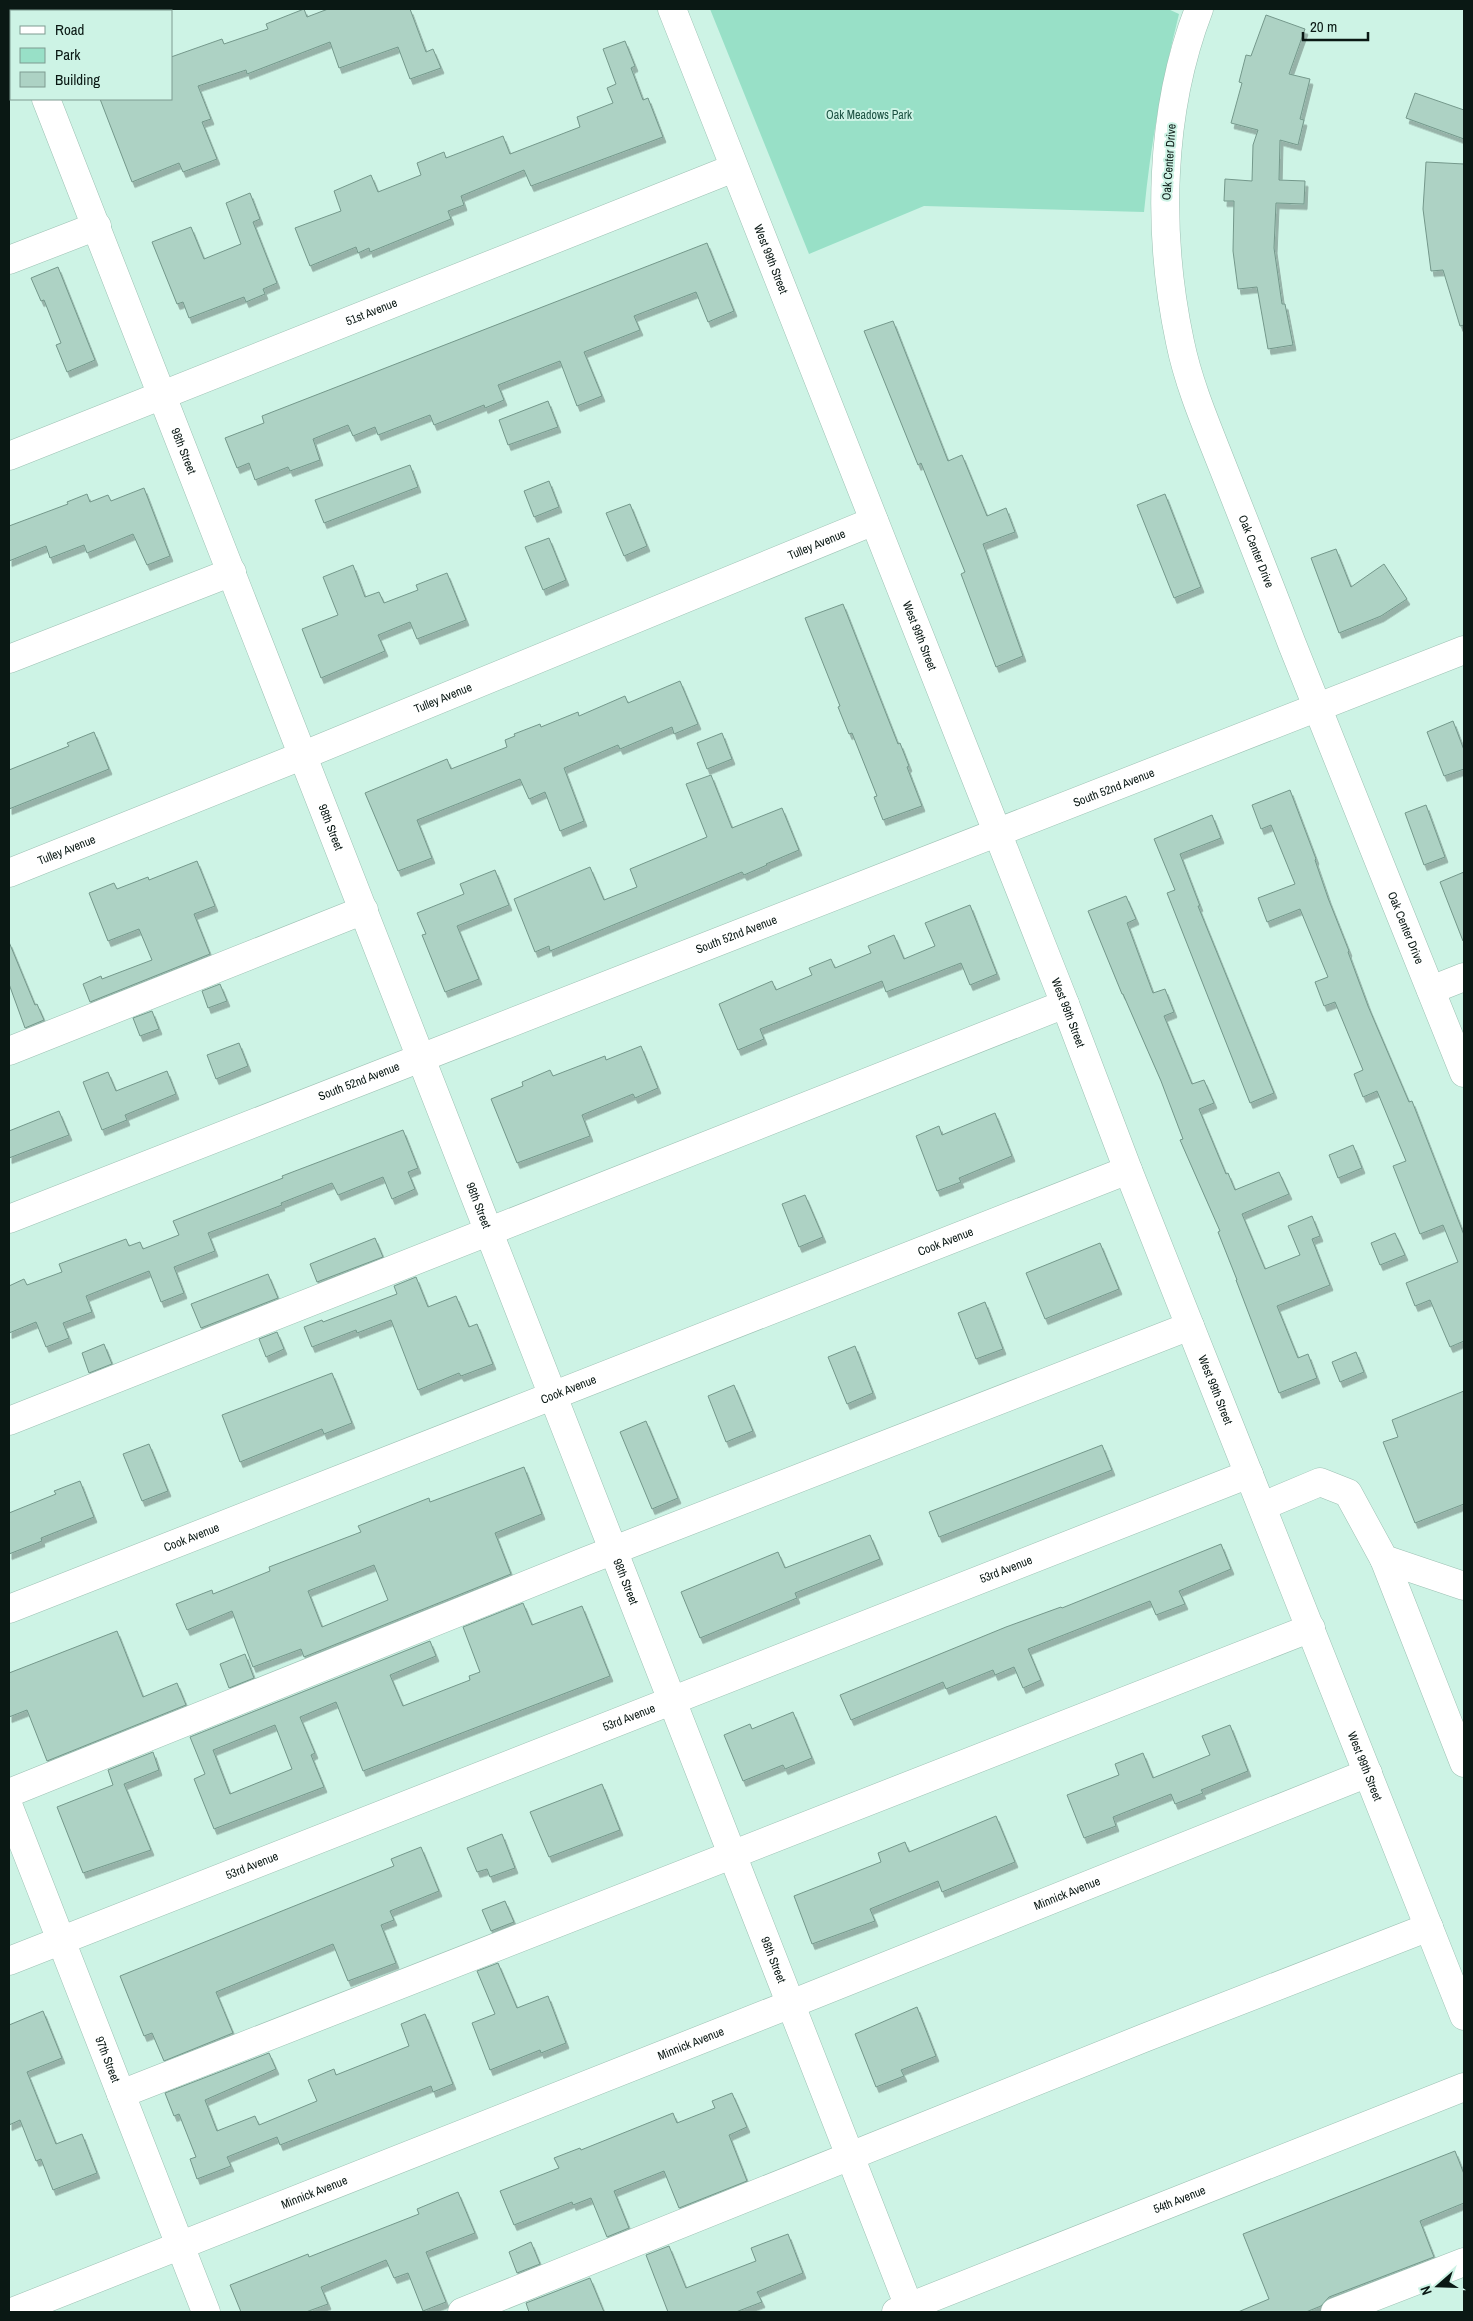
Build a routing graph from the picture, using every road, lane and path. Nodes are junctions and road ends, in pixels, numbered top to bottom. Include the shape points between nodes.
1 (672, 9) edge
2 (1199, 9) edge
3 (46, 100) edge
4 (734, 168) junction
5 (97, 226) junction
6 (9, 260) edge
7 (163, 395) junction
8 (9, 456) edge
9 (874, 520) junction
10 (232, 572) junction
11 (1464, 650) edge
12 (9, 659) edge
13 (1317, 708) junction
14 (304, 756) junction
15 (997, 834) junction
16 (9, 873) edge
17 (364, 910) junction
18 (1464, 977) edge
19 (1431, 990) junction
20 (1065, 1004) junction
21 (9, 1051) edge
22 (421, 1056) junction
23 (1464, 1073) edge
24 (1128, 1170) junction
25 (9, 1219) edge
26 (489, 1231) junction
27 (1190, 1326) junction
28 (553, 1394) junction
29 (9, 1421) edge
30 (1250, 1474) junction
31 (1263, 1506) junction
32 (614, 1550) junction
33 (1384, 1560) junction
34 (1464, 1586) edge
35 (9, 1609) edge
36 (1311, 1628) junction
37 (673, 1701) junction
38 (1464, 1763) edge
39 (1368, 1773) junction
40 (9, 1793) edge
41 (9, 1807) edge
42 (733, 1854) junction
43 (1429, 1927) junction
44 (61, 1940) junction
45 (9, 1961) edge
46 (1458, 1973) edge
47 (791, 2004) junction
48 (1464, 2016) edge
49 (1464, 2087) edge
50 (121, 2094) junction
51 (851, 2158) junction
52 (180, 2247) junction
53 (1464, 2262) edge
54 (906, 2310) edge
55 (12, 2312) edge
56 (206, 2312) edge
57 (462, 2312) edge
58 (1335, 2312) edge

1 - 4 street, West 99th Street
2 - 13 street, Oak Center Drive via 1182,65 1169,135 1165,229 1180,345 1198,403
3 - 5 street, 98th Street
4 - 7 street, 51st Avenue
4 - 9 street, West 99th Street
5 - 6 street
5 - 7 street, 98th Street
7 - 8 street, 51st Avenue
7 - 10 street, 98th Street
9 - 14 street, Tulley Avenue
9 - 15 street, West 99th Street
10 - 12 street
10 - 14 street, 98th Street
11 - 13 street, South 52nd Avenue
13 - 15 street, South 52nd Avenue
13 - 19 street, Oak Center Drive
14 - 16 street, Tulley Avenue
14 - 17 street, 98th Street
15 - 20 street, West 99th Street
15 - 22 street, South 52nd Avenue
17 - 21 street
17 - 22 street, 98th Street
18 - 19 street
19 - 23 street, Oak Center Drive
20 - 24 street, West 99th Street
20 - 26 street
22 - 25 street, South 52nd Avenue
22 - 26 street, 98th Street
24 - 27 street, West 99th Street
24 - 28 street, Cook Avenue
26 - 28 street, 98th Street
26 - 29 street
27 - 30 street, West 99th Street
27 - 32 street
28 - 32 street, 98th Street
28 - 35 street, Cook Avenue
30 - 31 street, West 99th Street
30 - 37 street, 53rd Avenue
31 - 33 street via 1320,1482 1348,1493
31 - 36 street, West 99th Street
32 - 37 street, 98th Street
32 - 40 street
33 - 34 street
33 - 38 street
36 - 39 street, West 99th Street
36 - 42 street
37 - 42 street, 98th Street
37 - 44 street, 53rd Avenue
39 - 43 street, West 99th Street
39 - 47 street, Minnick Avenue
41 - 44 street, 97th Street
42 - 47 street, 98th Street
42 - 50 street
43 - 46 street, West 99th Street
43 - 51 street via 1144,2038
44 - 45 street, 53rd Avenue
44 - 50 street, 97th Street
46 - 48 street, West 99th Street
47 - 51 street, 98th Street
47 - 52 street, Minnick Avenue
49 - 54 street, 54th Avenue
50 - 52 street, 97th Street
51 - 54 street, 98th Street
51 - 57 street
52 - 55 street, Minnick Avenue
52 - 56 street, 97th Street
53 - 58 street

